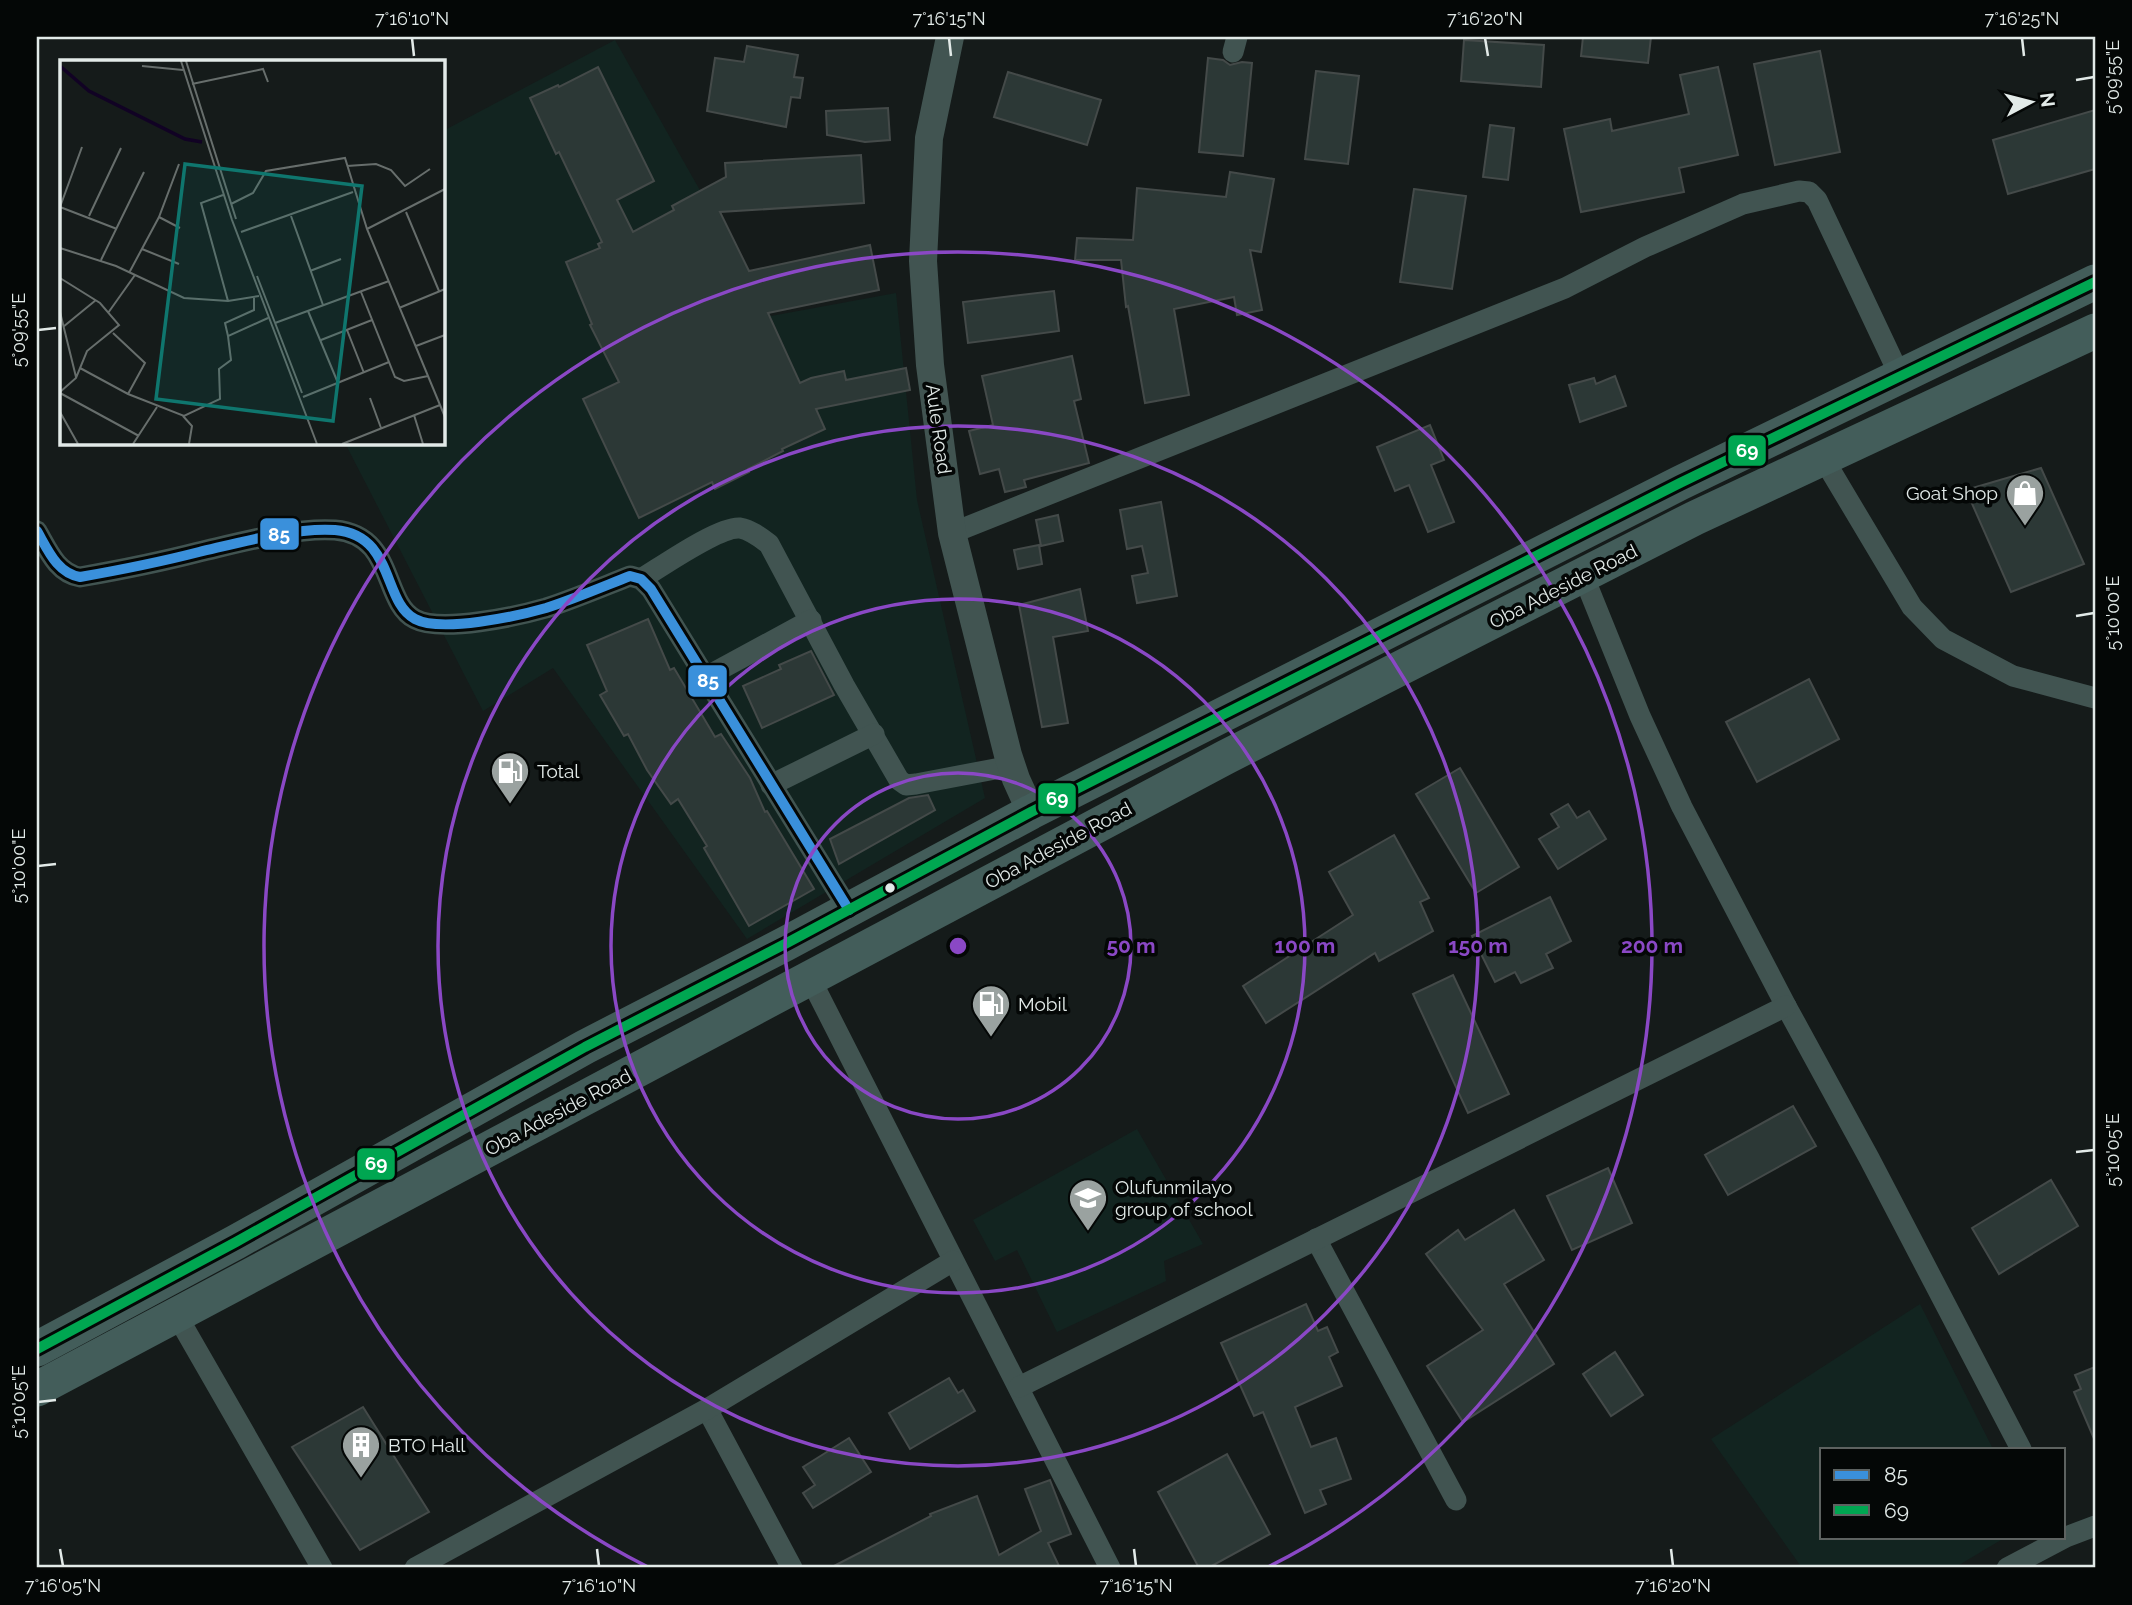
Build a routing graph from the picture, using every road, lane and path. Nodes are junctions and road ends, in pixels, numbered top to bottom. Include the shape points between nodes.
1 (950, 37) edge
2 (2095, 282) edge
3 (2029, 313) junction
4 (2095, 331) edge
5 (2050, 352) junction
6 (1900, 376) junction
7 (1823, 458) junction
8 (37, 531) edge
9 (952, 533) junction
10 (1583, 575) junction
11 (641, 579) junction
12 (811, 620) junction
13 (706, 677) junction
14 (2095, 698) edge
15 (874, 734) junction
16 (1012, 766) junction
17 (771, 785) junction
18 (1031, 812) junction
19 (849, 910) junction
20 (810, 978) junction
21 (1786, 1006) junction
22 (1316, 1239) junction
23 (236, 1242) junction
24 (953, 1261) junction
25 (254, 1275) junction
26 (176, 1314) junction
27 (37, 1349) edge
28 (1019, 1387) junction
29 (37, 1389) edge
30 (707, 1409) junction
31 (2020, 1448) edge
32 (1456, 1500) dead end
33 (2095, 1525) edge
34 (2066, 1534) edge
35 (2058, 1538) edge
36 (322, 1568) edge
37 (415, 1568) edge
38 (792, 1568) edge
39 (1110, 1568) edge
40 (2007, 1568) edge

1 - 9 street, Aule Road via 929,138 923,261 930,365
2 - 3 main road
3 - 5 main road
3 - 6 main road
4 - 5 main road, Oba Adeside Road
5 - 7 main road, Oba Adeside Road
6 - 9 street via 1818,200 1799,191 1743,204 1565,288
6 - 18 main road
7 - 10 main road, Oba Adeside Road
7 - 14 street via 1912,607 1943,639 2013,676
8 - 11 street via 58,565 68,575 80,577 259,538 335,530 370,545 402,606 414,619 430,624 469,623 545,608 630,576
9 - 16 street, Aule Road
10 - 20 main road, Oba Adeside Road via 1226,757
10 - 21 street via 1677,796
11 - 12 street via 720,532 739,528 769,544
11 - 13 street
12 - 13 street
12 - 15 street
13 - 17 street
15 - 16 street via 906,785
15 - 17 street
16 - 18 street, Aule Road
17 - 19 street
18 - 19 main road
19 - 23 main road via 585,1047
20 - 24 street
20 - 25 main road, Oba Adeside Road
21 - 22 street
21 - 31 street
22 - 28 street
22 - 32 street
23 - 25 main road
23 - 27 main road
24 - 28 street
24 - 30 street
25 - 26 main road, Oba Adeside Road
26 - 29 main road, Oba Adeside Road
26 - 36 street
28 - 39 street
30 - 37 street
30 - 38 street
33 - 34 street
35 - 40 street

